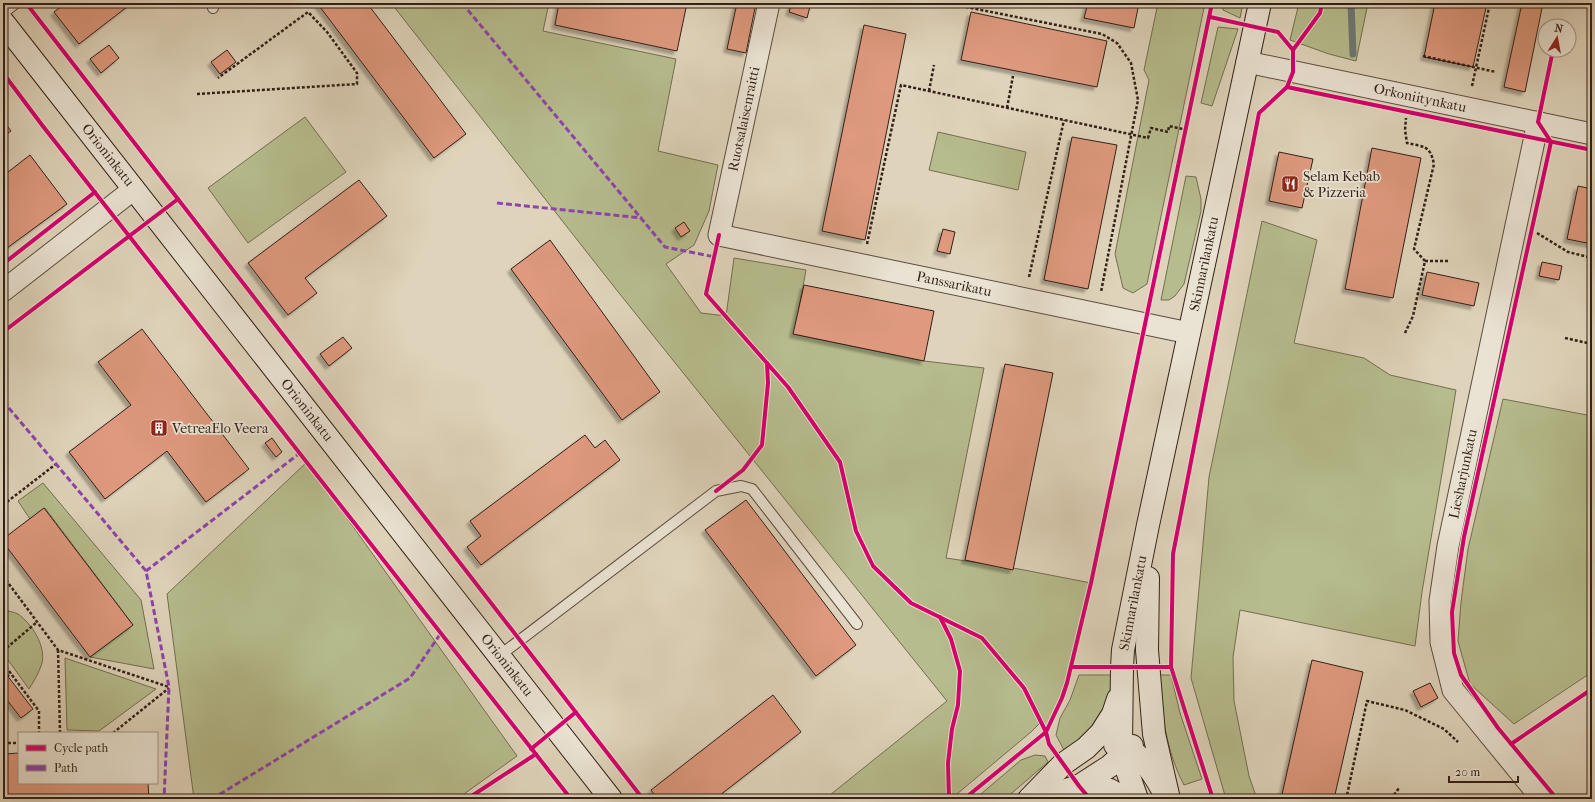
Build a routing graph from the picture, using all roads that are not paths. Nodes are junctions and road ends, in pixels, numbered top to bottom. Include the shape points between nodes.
1 (16, 3) edge
2 (769, 3) edge
3 (1260, 3) edge
4 (3, 13) edge
5 (3, 22) edge
6 (1247, 62) junction
7 (1538, 122) junction
8 (1592, 134) edge
9 (134, 188) junction
10 (719, 236) joint
11 (3, 291) edge
12 (1189, 333) junction
13 (1148, 525) junction
14 (857, 624) dead end
15 (499, 656) junction
16 (1122, 688) junction
17 (1152, 716) junction
18 (1086, 748) junction
19 (1124, 750) junction
20 (1079, 786) junction
21 (611, 799) edge
22 (1030, 799) edge
23 (1037, 799) edge
24 (1126, 799) edge
25 (1137, 799) edge
26 (1169, 799) edge
27 (1542, 799) edge

1 - 4 lane
2 - 10 street, Ruotsalaisenraitti
3 - 6 main road, Skinnarilankatu
5 - 9 main road, Orioninkatu
6 - 7 street, Orkoniitynkatu
6 - 12 main road, Skinnarilankatu
7 - 8 street, Orkoniitynkatu
7 - 27 street, Liesharjunkatu via 1448,546 1440,601 1441,642 1453,690
9 - 11 street
9 - 15 main road, Orioninkatu
10 - 12 street, Panssarikatu
12 - 13 main road, Skinnarilankatu
13 - 16 main road, Skinnarilankatu via 1123,650
13 - 17 main road, Skinnarilankatu via 1147,650
14 - 15 lane via 752,490 742,486 716,491
15 - 21 main road, Orioninkatu
16 - 18 main road via 1114,714 1101,733
16 - 19 main road, Skinnarilankatu
17 - 19 main road via 1146,729
17 - 26 main road, Skinnarilankatu
18 - 19 main road via 1106,743
18 - 22 main road via 1063,764
19 - 20 main road via 1110,766
19 - 25 main road, Skinnarilankatu
19 - 26 main road via 1153,773
20 - 23 main road
20 - 24 main road via 1110,790

